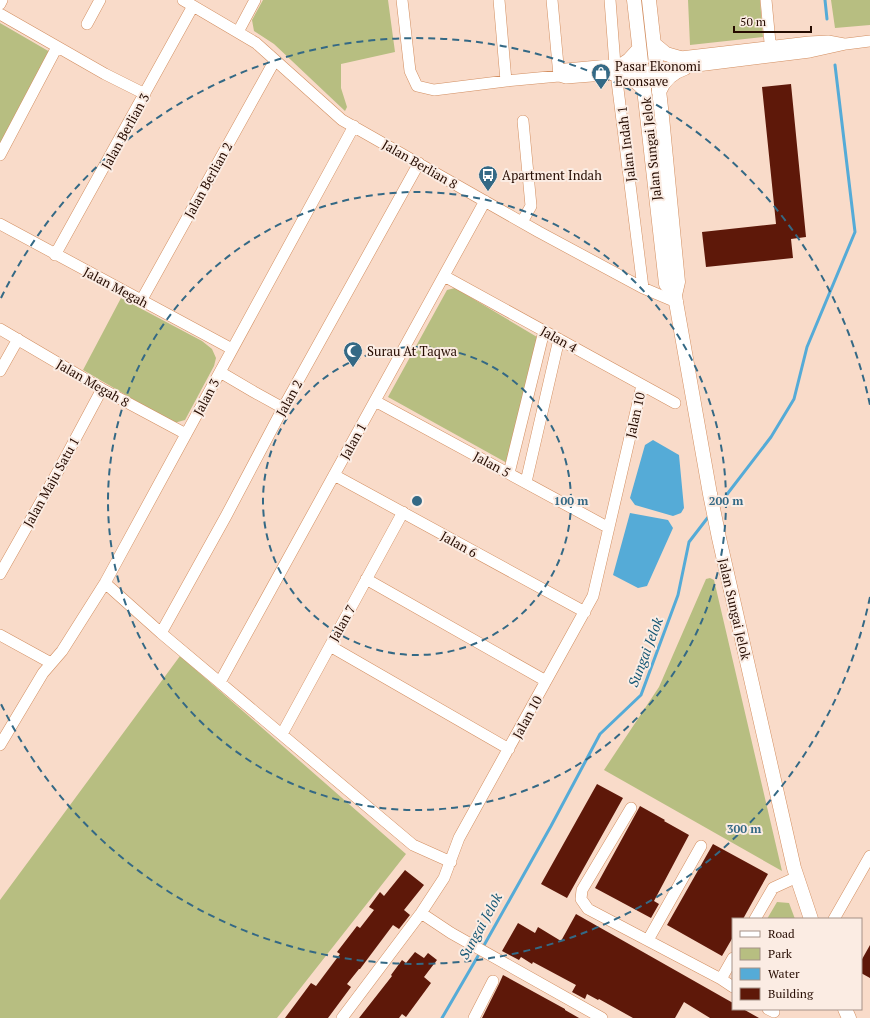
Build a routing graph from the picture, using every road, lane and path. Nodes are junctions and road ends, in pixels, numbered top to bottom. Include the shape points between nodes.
1 (2, 0) edge
2 (100, 0) edge
3 (183, 0) edge
4 (255, 0) edge
5 (402, 0) edge
6 (499, 0) edge
7 (552, 0) edge
8 (610, 0) edge
9 (634, 0) edge
10 (649, 0) edge
11 (766, 0) edge
12 (0, 4) edge
13 (193, 6) junction
14 (0, 14) edge
15 (87, 24) dead end
16 (238, 32) junction
17 (870, 41) edge
18 (654, 44) junction
19 (57, 48) junction
20 (771, 52) junction
21 (275, 60) junction
22 (641, 61) junction
23 (683, 63) junction
24 (656, 66) junction
25 (619, 69) junction
26 (558, 76) junction
27 (506, 81) junction
28 (644, 89) junction
29 (659, 92) junction
30 (145, 94) junction
31 (523, 121) dead end
32 (354, 126) junction
33 (0, 154) edge
34 (418, 163) junction
35 (485, 201) junction
36 (522, 222) junction
37 (0, 224) edge
38 (55, 255) junction
39 (444, 276) junction
40 (643, 288) junction
41 (675, 298) junction
42 (141, 301) junction
43 (0, 329) edge
44 (544, 331) junction
45 (18, 339) junction
46 (559, 339) junction
47 (232, 350) junction
48 (0, 371) edge
49 (220, 372) junction
50 (642, 385) junction
51 (102, 389) junction
52 (375, 401) junction
53 (675, 403) dead end
54 (283, 408) junction
55 (186, 434) junction
56 (509, 473) junction
57 (334, 475) junction
58 (526, 482) junction
59 (403, 512) junction
60 (609, 528) junction
61 (0, 574) edge
62 (366, 579) junction
63 (105, 583) junction
64 (585, 612) junction
65 (161, 633) junction
66 (0, 635) edge
67 (330, 646) junction
68 (51, 663) junction
69 (546, 681) junction
70 (220, 682) junction
71 (282, 734) junction
72 (0, 745) edge
73 (509, 749) junction
74 (631, 808) dead end
75 (701, 846) dead end
76 (870, 856) edge
77 (451, 862) junction
78 (797, 877) junction
79 (421, 913) junction
80 (757, 918) edge
81 (811, 918) edge
82 (835, 918) edge
83 (648, 940) junction
84 (732, 960) edge
85 (721, 979) junction
86 (493, 981) dead end
87 (732, 986) edge
88 (342, 1018) edge
89 (474, 1018) edge
90 (602, 1018) edge

1 - 12 street
2 - 15 street
3 - 13 street, Jalan Berlian 8
4 - 16 street
5 - 27 street via 410,71 417,86 434,90
6 - 27 street
7 - 26 street
8 - 25 street, Jalan Indah 1
9 - 22 street, Jalan Sungai Jelok
10 - 18 street, Jalan Sungai Jelok
11 - 20 street
13 - 16 street, Jalan Berlian 8
13 - 30 street, Jalan Berlian 3
14 - 19 street
16 - 21 street, Jalan Berlian 8 via 256,43
17 - 20 street via 829,49
18 - 23 street
18 - 24 street, Jalan Sungai Jelok
19 - 30 street
19 - 33 street
20 - 23 street
21 - 32 street, Jalan Berlian 8 via 342,120
21 - 42 street, Jalan Berlian 2
22 - 24 street
22 - 25 street
22 - 25 street via 629,60
22 - 28 street, Jalan Sungai Jelok
23 - 24 street
23 - 29 street via 662,84
24 - 29 street, Jalan Sungai Jelok
25 - 26 street via 566,69
25 - 28 street
25 - 40 street, Jalan Indah 1
26 - 27 street
28 - 41 street, Jalan Sungai Jelok via 666,284
29 - 41 street, Jalan Sungai Jelok via 678,282
30 - 38 street, Jalan Berlian 3
31 - 36 street via 531,206
32 - 34 street, Jalan Berlian 8
32 - 47 street, Jalan 3
34 - 35 street, Jalan Berlian 8
34 - 54 street, Jalan 2
35 - 36 street, Jalan Berlian 8
35 - 39 street, Jalan 1
36 - 40 street, Jalan Berlian 8
37 - 38 street, Jalan Megah
38 - 42 street, Jalan Megah
39 - 44 street, Jalan 4
39 - 52 street, Jalan 1
40 - 41 street, Jalan Berlian 8
41 - 78 street, Jalan Sungai Jelok via 710,494
42 - 47 street, Jalan Megah
43 - 45 street, Jalan Megah 8
44 - 46 street, Jalan 4
44 - 56 street
45 - 48 street
45 - 51 street, Jalan Megah 8
46 - 50 street, Jalan 4
46 - 58 street
47 - 49 street, Jalan 3
49 - 54 street
49 - 55 street, Jalan 3
50 - 53 street, Jalan 4
50 - 60 street, Jalan 10
51 - 55 street, Jalan Megah 8
51 - 61 street, Jalan Maju Satu 1
52 - 56 street, Jalan 5
52 - 57 street, Jalan 1
54 - 65 street, Jalan 2
55 - 63 street, Jalan 3
56 - 58 street, Jalan 5
57 - 59 street, Jalan 6
57 - 70 street, Jalan 1
58 - 60 street, Jalan 5
59 - 62 street, Jalan 7
59 - 64 street, Jalan 6
60 - 64 street, Jalan 10 via 593,596
62 - 67 street, Jalan 7
62 - 69 street
63 - 65 street
63 - 68 street, Jalan 3 via 62,652
64 - 69 street, Jalan 10
65 - 70 street
66 - 68 street
67 - 71 street, Jalan 7
67 - 73 street
68 - 72 street, Jalan 3 via 43,672
69 - 73 street, Jalan 10
70 - 71 street
71 - 77 street via 414,845
73 - 77 street, Jalan 10 via 459,838
74 - 83 street via 582,890 581,899 588,909
75 - 83 street
76 - 82 street
77 - 79 street, Jalan 10 via 444,878
78 - 80 street via 773,888
78 - 81 street, Jalan Sungai Jelok
79 - 88 street, Jalan 10
79 - 90 street via 451,933
83 - 85 street
84 - 85 street
85 - 87 street
86 - 89 street

